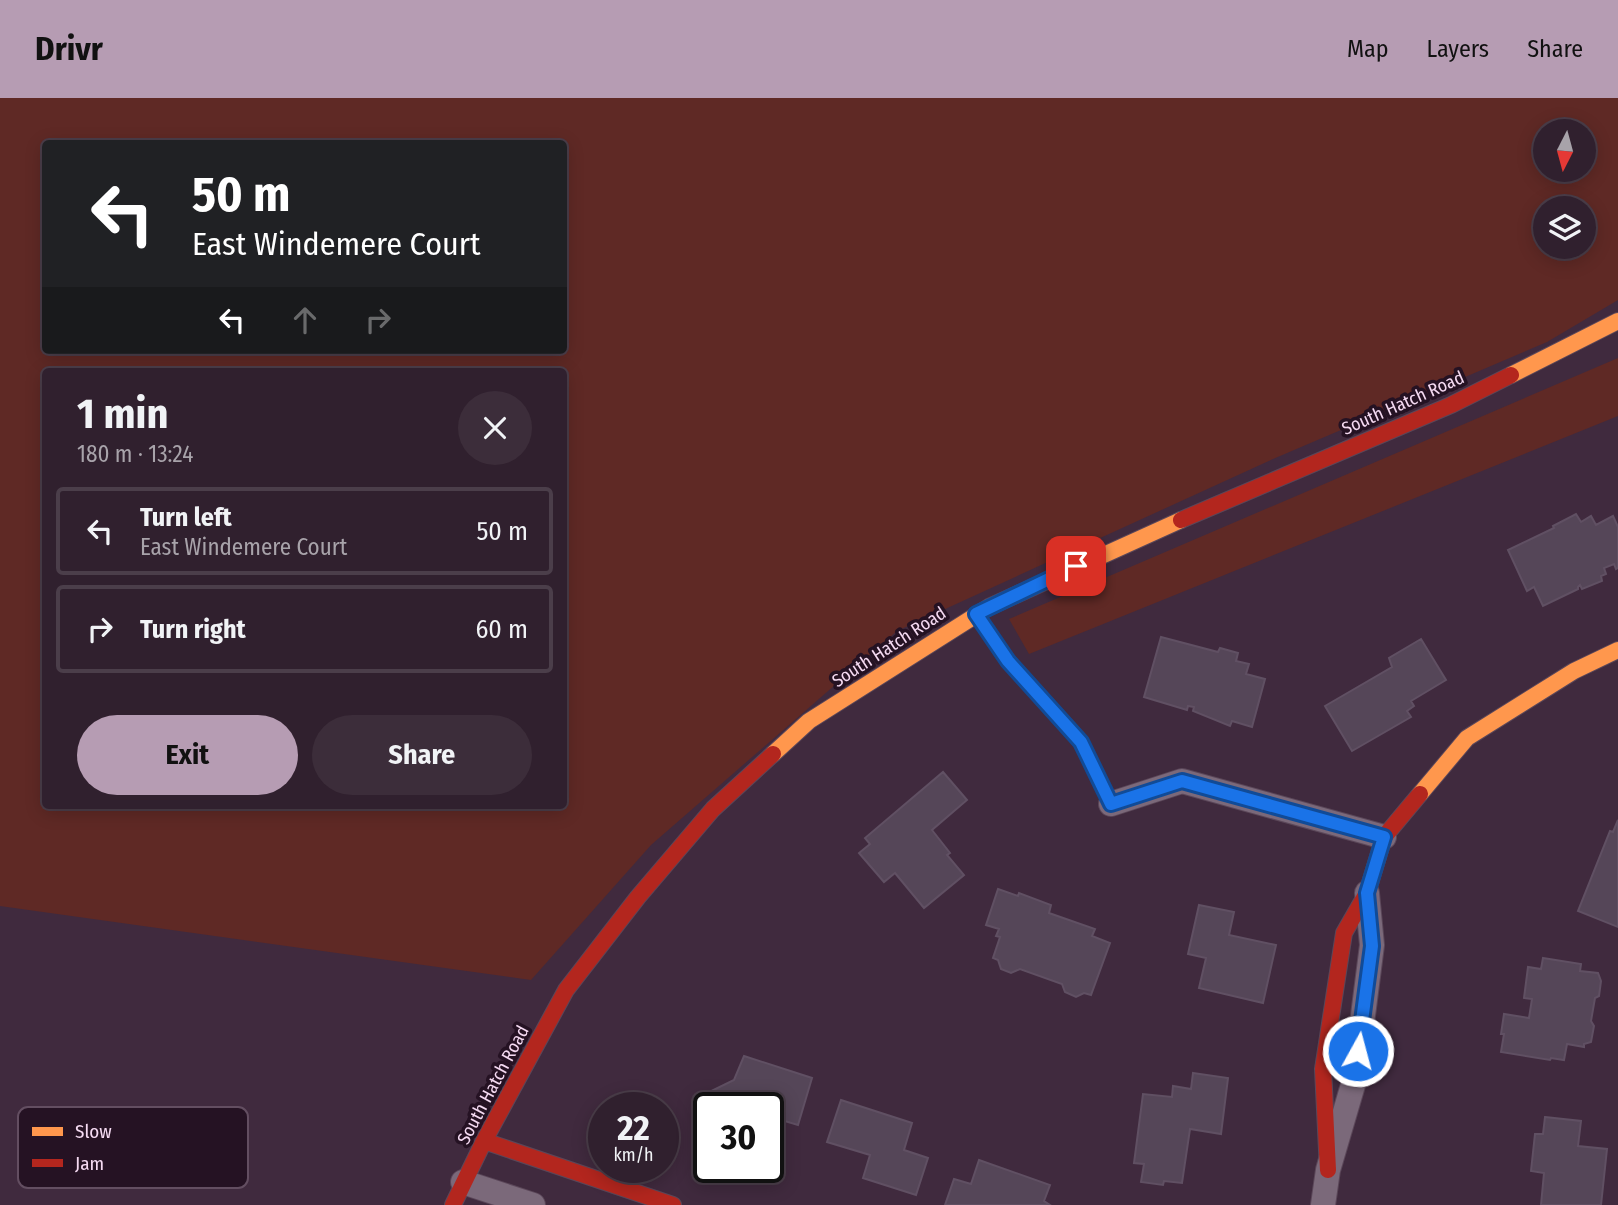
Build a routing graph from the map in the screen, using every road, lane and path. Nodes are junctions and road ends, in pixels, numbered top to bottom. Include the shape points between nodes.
1 (1618, 321) edge
2 (976, 614) junction
3 (1618, 650) edge
4 (1111, 804) joint
5 (1384, 837) junction
6 (1367, 893) joint
7 (484, 1142) junction
8 (463, 1182) junction
9 (453, 1205) edge
10 (533, 1205) edge
11 (673, 1205) edge
12 (1323, 1205) edge

1 - 2 main road, South Hatch Road via 1451,405 1120,546
2 - 4 lane via 1008,661 1081,742
2 - 7 main road, South Hatch Road via 809,721 713,809 566,990
3 - 5 main road via 1574,671 1467,738
4 - 5 street via 1182,781
5 - 6 main road
6 - 12 street via 1372,946 1355,1078 1328,1170
7 - 8 main road, South Hatch Road
7 - 11 main road
8 - 9 main road, South Hatch Road
8 - 10 street

